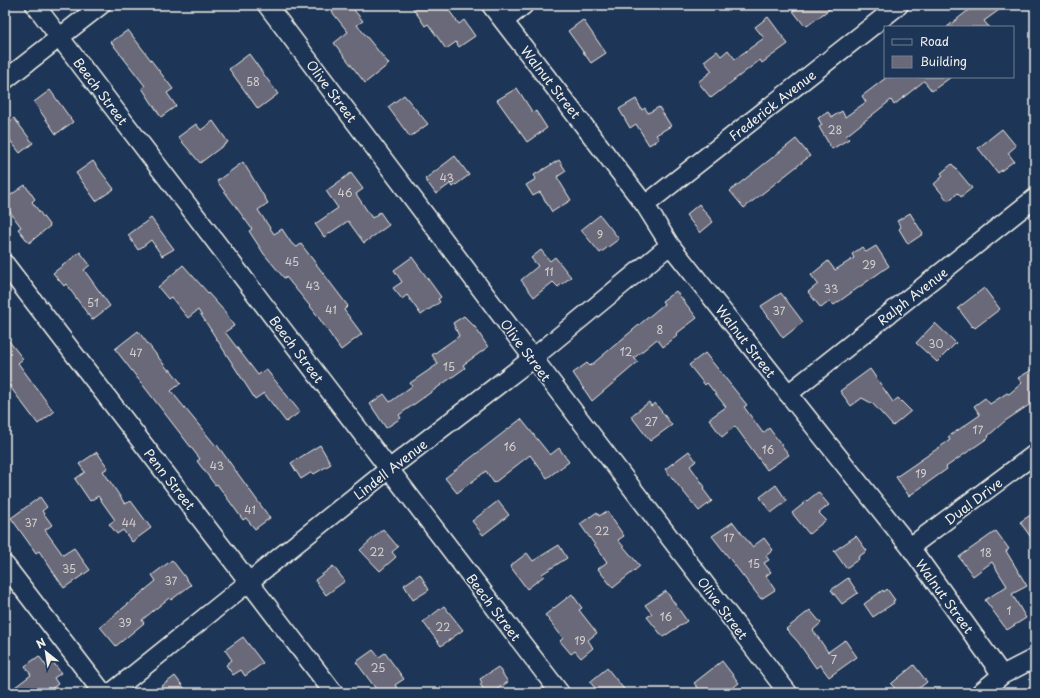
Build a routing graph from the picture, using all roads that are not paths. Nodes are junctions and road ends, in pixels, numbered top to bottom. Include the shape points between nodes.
1 (35, 5) edge
2 (101, 5) edge
3 (267, 5) edge
4 (491, 5) edge
5 (524, 5) edge
6 (899, 5) edge
7 (504, 22) junction
8 (60, 38) junction
9 (5, 80) edge
10 (1035, 198) edge
11 (645, 205) junction
12 (670, 245) junction
13 (5, 264) edge
14 (532, 358) junction
15 (788, 394) junction
16 (1035, 454) edge
17 (389, 469) junction
18 (910, 547) junction
19 (5, 565) edge
20 (250, 582) junction
21 (1035, 658) edge
22 (1002, 675) junction
23 (103, 693) edge
24 (111, 693) edge
25 (334, 693) edge
26 (560, 693) edge
27 (788, 693) edge
28 (980, 693) edge

1 - 8 street, Beech Street
2 - 8 street
3 - 14 street, Olive Street
4 - 7 street, Walnut Street
5 - 7 street
6 - 11 street, Frederick Avenue
7 - 11 street, Walnut Street
8 - 9 street
8 - 17 street, Beech Street
10 - 15 street, Ralph Avenue
11 - 12 street, Walnut Street
12 - 14 street, Lindell Avenue
12 - 15 street, Walnut Street
13 - 20 street, Penn Street
14 - 17 street, Lindell Avenue
14 - 27 street, Olive Street
15 - 18 street, Walnut Street
16 - 18 street, Dual Drive
17 - 20 street, Lindell Avenue
17 - 26 street, Beech Street
18 - 22 street, Walnut Street
19 - 23 street
20 - 24 street, Lindell Avenue
20 - 25 street, Penn Street
21 - 22 street
22 - 28 street

